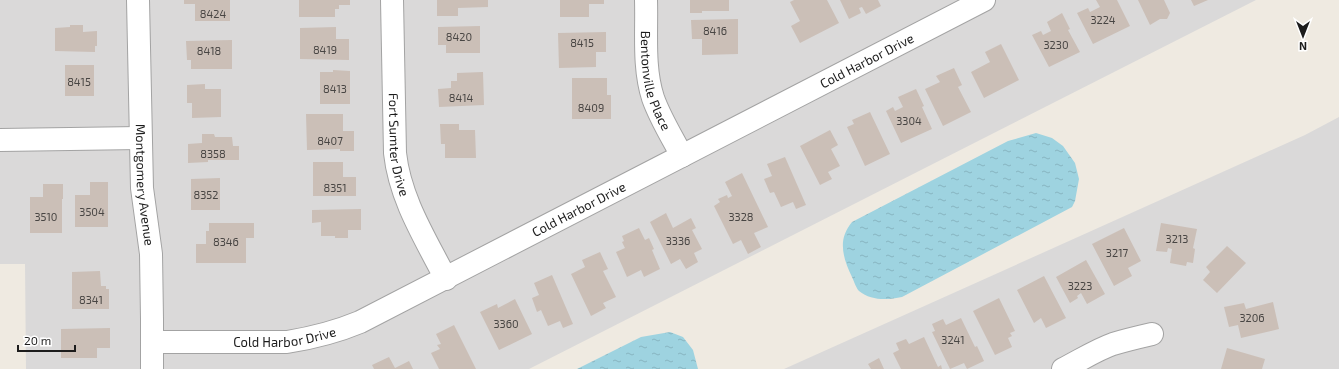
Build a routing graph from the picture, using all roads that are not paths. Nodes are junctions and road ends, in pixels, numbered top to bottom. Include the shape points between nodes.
1 (138, 0) edge
2 (392, 0) edge
3 (646, 0) edge
4 (984, 0) edge
5 (140, 138) junction
6 (0, 140) edge
7 (682, 156) junction
8 (446, 279) junction
9 (1152, 334) dead end
10 (152, 342) junction
11 (152, 369) edge
12 (1063, 369) edge

1 - 5 street, Montgomery Avenue
2 - 8 street, Fort Sumter Drive via 398,171 407,202
3 - 7 street, Bentonville Place via 647,61 651,90 659,113
4 - 7 street, Cold Harbor Drive
5 - 6 street
5 - 10 street, Montgomery Avenue via 143,202 151,254
7 - 8 street, Cold Harbor Drive
8 - 10 street, Cold Harbor Drive via 360,322 339,331 306,339 287,342
9 - 12 street via 1113,344
10 - 11 street, Montgomery Avenue

